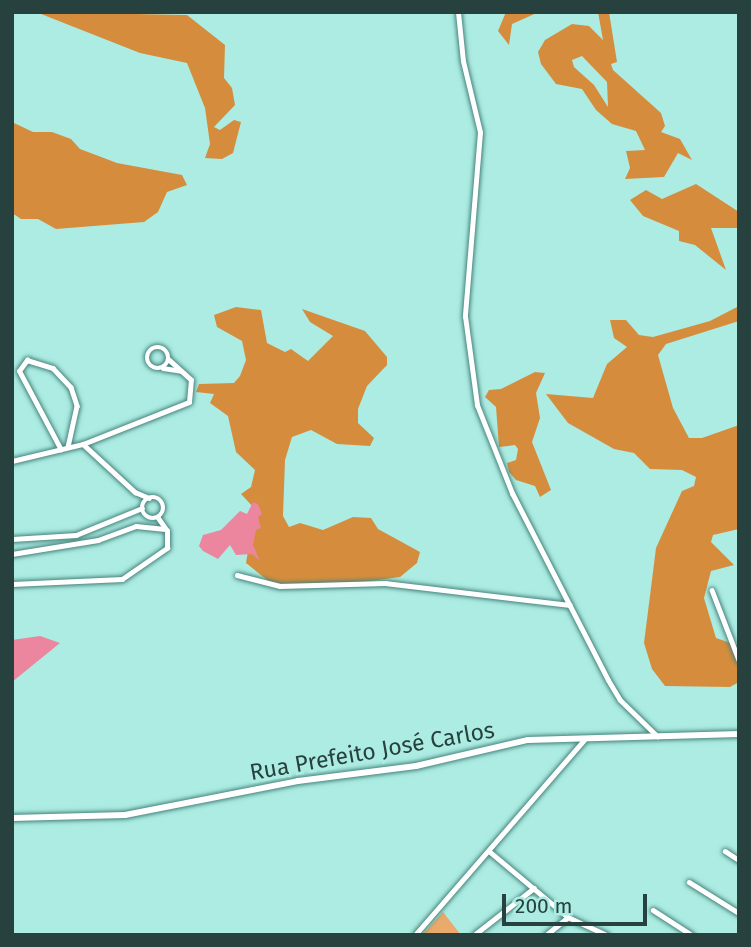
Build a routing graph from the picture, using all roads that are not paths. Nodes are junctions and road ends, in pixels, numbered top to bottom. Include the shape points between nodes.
1 (458, 12) edge
2 (169, 360) junction
3 (163, 368) junction
4 (182, 371) junction
5 (83, 444) junction
6 (68, 447) junction
7 (61, 450) junction
8 (12, 461) edge
9 (135, 492) junction
10 (149, 498) junction
11 (142, 507) junction
12 (129, 517) junction
13 (146, 517) junction
14 (158, 518) junction
15 (165, 529) junction
16 (12, 542) edge
17 (12, 554) edge
18 (237, 575) dead end
19 (12, 584) edge
20 (712, 590) dead end
21 (571, 605) junction
22 (739, 660) edge
23 (739, 734) edge
24 (657, 736) junction
25 (585, 738) junction
26 (12, 818) edge
27 (489, 851) junction
28 (725, 851) dead end
29 (739, 860) edge
30 (689, 882) dead end
31 (534, 888) junction
32 (653, 910) dead end
33 (739, 913) edge
34 (568, 917) junction
35 (415, 935) edge
36 (474, 935) edge
37 (546, 935) edge
38 (607, 935) edge
39 (692, 935) edge

1 - 21 street via 463,61 480,132 465,316 467,354 477,405 512,493
2 - 3 street
2 - 3 street via 162,348 149,351 149,365
2 - 4 street
3 - 4 street
4 - 5 street via 192,384 189,402
5 - 6 street
5 - 9 street
6 - 7 street
6 - 7 street via 77,406 67,381 34,361 22,363 19,371
7 - 8 street
9 - 10 street
9 - 11 street
10 - 11 street
10 - 14 street via 163,506
11 - 12 street
11 - 13 street
12 - 13 street
12 - 16 street via 76,535
13 - 14 street
14 - 15 street
15 - 17 street via 136,526 98,540
15 - 19 street via 167,548 122,579
18 - 21 street via 281,586 385,583
20 - 22 street
21 - 24 street via 620,700
23 - 24 main road, Rua Prefeito José Carlos
24 - 25 main road, Rua Prefeito José Carlos
25 - 26 main road, Rua Prefeito José Carlos via 528,740 416,766 298,781 99,818
25 - 27 street
27 - 31 street
27 - 35 street
28 - 29 street
30 - 33 street
31 - 34 street
31 - 36 street
32 - 39 street
34 - 37 street
34 - 38 street

